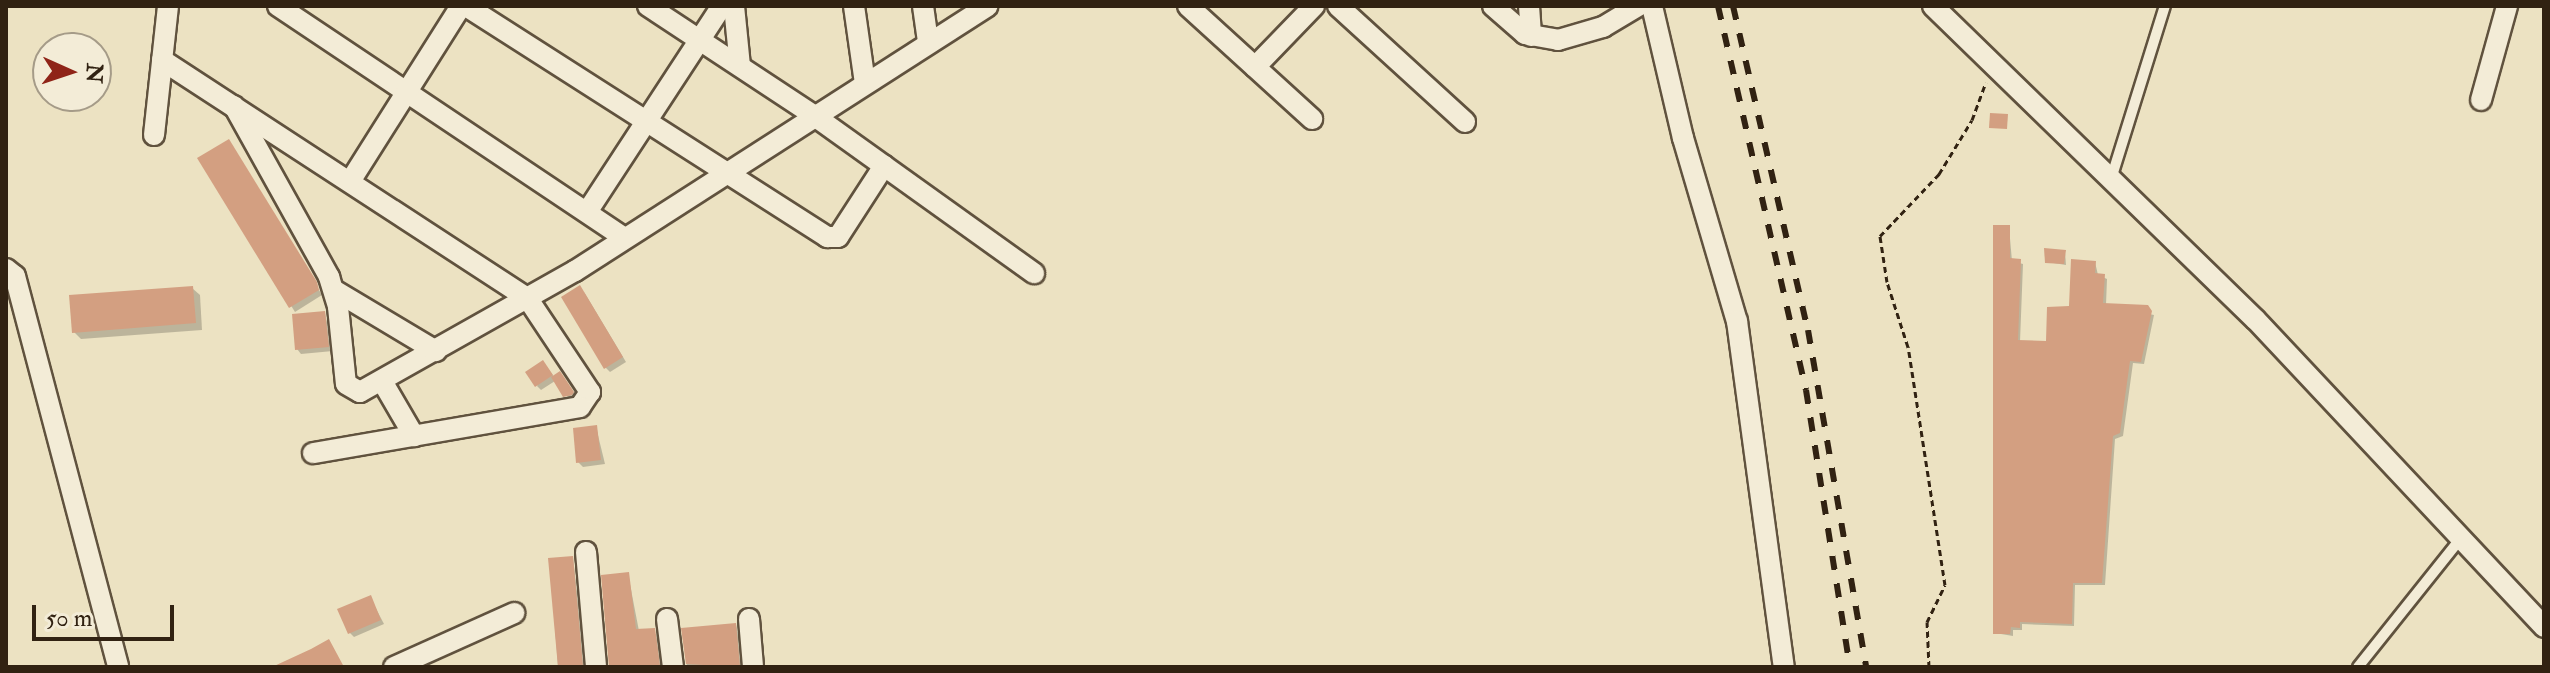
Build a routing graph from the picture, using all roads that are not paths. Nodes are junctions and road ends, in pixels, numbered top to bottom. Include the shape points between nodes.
1 (168, 6) edge
2 (278, 6) edge
3 (463, 6) edge
4 (648, 6) edge
5 (722, 6) edge
6 (734, 6) edge
7 (854, 6) edge
8 (923, 6) edge
9 (987, 6) edge
10 (1188, 6) edge
11 (1314, 6) edge
12 (1338, 6) edge
13 (1493, 6) edge
14 (1529, 6) edge
15 (1638, 6) edge
16 (1652, 6) edge
17 (1933, 6) edge
18 (2165, 6) edge
19 (2507, 6) edge
20 (1531, 36) junction
21 (700, 40) junction
22 (928, 43) junction
23 (162, 60) junction
24 (740, 66) junction
25 (1255, 67) junction
26 (865, 83) junction
27 (406, 91) junction
28 (2481, 100) dead end
29 (234, 106) junction
30 (813, 115) junction
31 (1312, 119) dead end
32 (647, 120) junction
33 (1465, 122) dead end
34 (154, 135) dead end
35 (884, 166) junction
36 (726, 171) junction
37 (2111, 179) junction
38 (351, 180) junction
39 (587, 212) junction
40 (625, 238) junction
41 (6, 269) edge
42 (1034, 273) dead end
43 (334, 290) junction
44 (528, 299) junction
45 (436, 351) junction
46 (382, 381) junction
47 (414, 436) junction
48 (313, 453) dead end
49 (2461, 538) junction
50 (586, 552) dead end
51 (514, 613) dead end
52 (667, 619) dead end
53 (749, 619) dead end
54 (2544, 627) edge
55 (416, 663) edge
56 (118, 667) edge
57 (394, 667) edge
58 (596, 667) edge
59 (673, 667) edge
60 (753, 667) edge
61 (1784, 667) edge
62 (2358, 667) edge

1 - 23 street
2 - 27 street
3 - 27 street
3 - 32 street
4 - 21 street
5 - 21 street
6 - 24 street
7 - 26 street
8 - 22 street
9 - 22 street
10 - 25 street
11 - 25 street
12 - 33 street
13 - 20 street
14 - 20 street
15 - 20 street via 1579,36
16 - 61 street via 1683,138 1737,321
17 - 37 street
18 - 37 lane
19 - 28 street
21 - 24 street
21 - 32 street
22 - 26 street
23 - 29 street
23 - 34 street
24 - 30 street
25 - 31 street
26 - 30 street
27 - 38 street
27 - 39 street
29 - 38 street
29 - 43 street
30 - 35 street
30 - 36 street
32 - 36 street
32 - 39 street
35 - 36 street via 832,239
35 - 42 street
36 - 40 street
37 - 49 street via 2256,320
38 - 44 street
39 - 40 street
40 - 44 street
41 - 56 street via 15,276
43 - 45 street
43 - 46 street via 349,389 360,392
44 - 45 street
44 - 47 street via 588,385 586,404
45 - 46 street
46 - 47 street
47 - 48 street
49 - 54 street
49 - 62 lane
50 - 58 street
51 - 55 street
52 - 59 street
53 - 60 street
55 - 57 street

